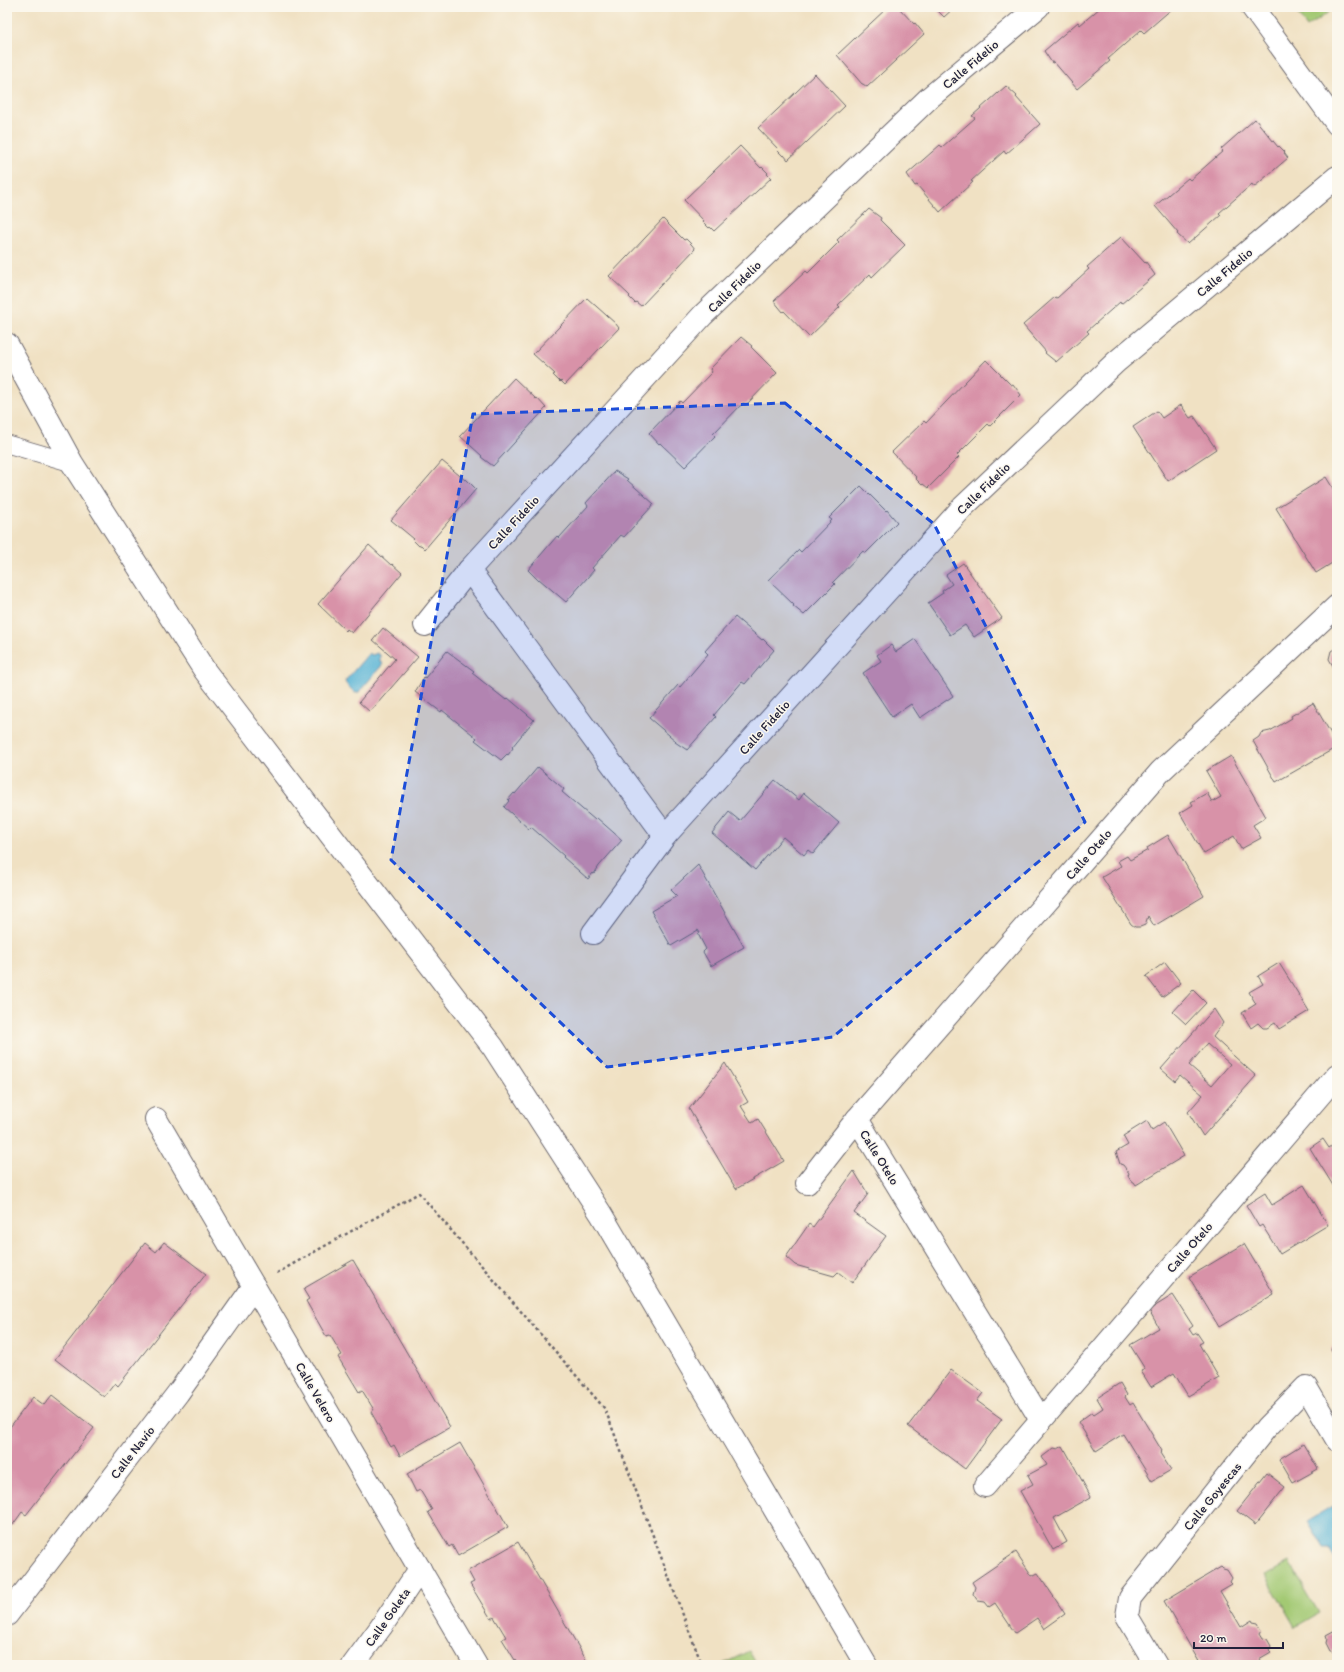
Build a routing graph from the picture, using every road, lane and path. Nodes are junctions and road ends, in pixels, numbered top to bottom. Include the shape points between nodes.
1 (1038, 7) edge
2 (1252, 7) edge
3 (1337, 124) edge
4 (1337, 177) edge
5 (7, 344) edge
6 (7, 444) edge
7 (72, 463) junction
8 (468, 570) junction
9 (1337, 606) edge
10 (425, 625) dead end
11 (665, 836) junction
12 (593, 933) dead end
13 (1337, 1075) edge
14 (156, 1119) dead end
15 (857, 1119) junction
16 (807, 1183) dead end
17 (254, 1286) junction
18 (1041, 1420) junction
19 (1337, 1440) edge
20 (984, 1486) dead end
21 (420, 1569) junction
22 (7, 1615) edge
23 (353, 1665) edge
24 (476, 1665) edge
25 (702, 1665) edge
26 (866, 1665) edge
27 (1156, 1665) edge

1 - 8 street, Calle Fidelio via 929,98 703,315
2 - 3 street
4 - 11 street, Calle Fidelio via 1116,362 963,507
5 - 7 street
6 - 7 lane
7 - 26 street via 205,671 493,1047 601,1214
8 - 10 street, Calle Fidelio
8 - 11 street
9 - 15 street, Calle Otelo via 1161,771
11 - 12 street, Calle Fidelio
13 - 18 street, Calle Otelo
14 - 17 street, Calle Velero
15 - 16 street, Calle Otelo
15 - 18 street, Calle Otelo
17 - 21 street, Calle Velero
17 - 22 street, Calle Navío via 178,1393
17 - 25 path via 419,1193 605,1409
18 - 20 street, Calle Otelo
19 - 27 street, Calle Goyescas via 1306,1387 1262,1434 1130,1598 1127,1616
21 - 23 street, Calle Goleta
21 - 24 street, Calle Velero

